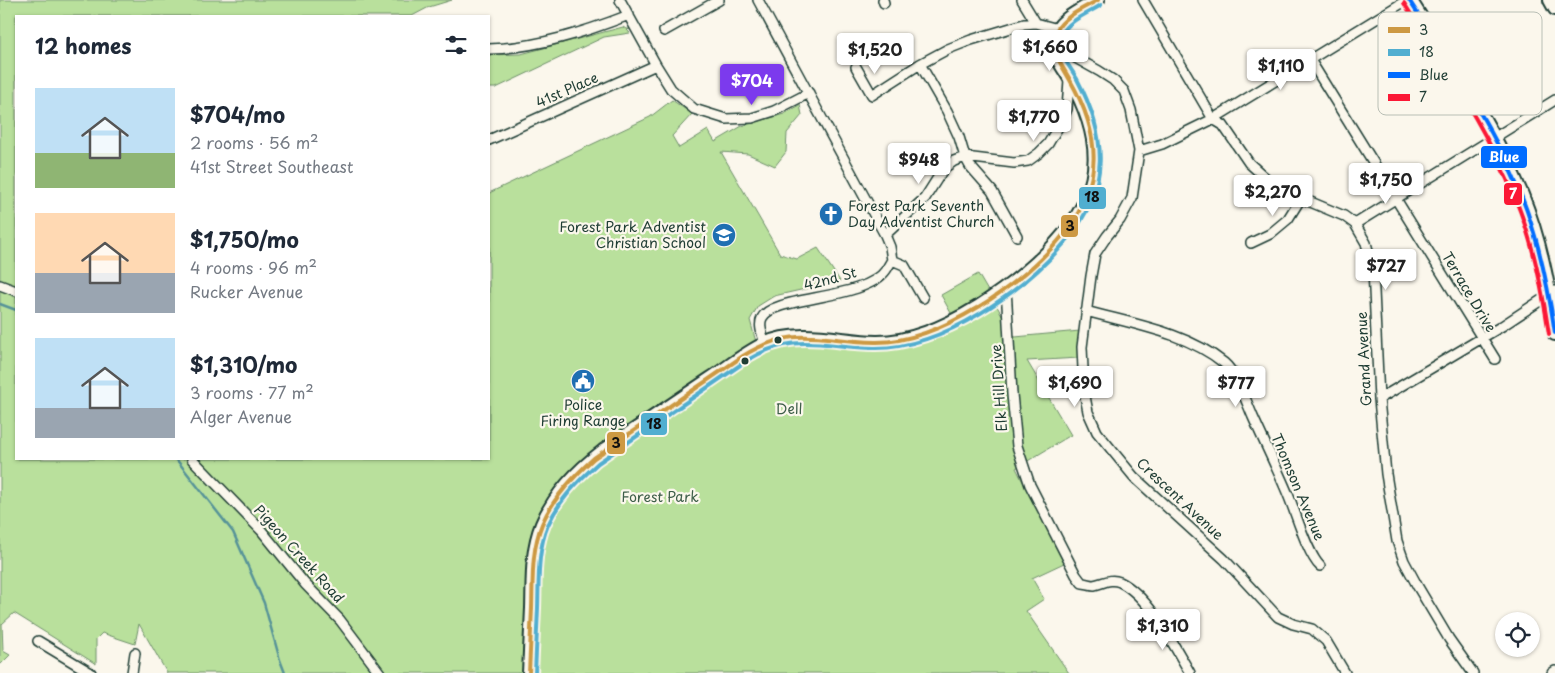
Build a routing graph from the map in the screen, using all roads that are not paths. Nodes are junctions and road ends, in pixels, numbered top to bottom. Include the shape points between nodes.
1 (620, 0) edge
2 (719, 0) edge
3 (758, 0) edge
4 (1022, 0) edge
5 (1098, 0) edge
6 (1143, 0) edge
7 (1408, 0) edge
8 (1550, 0) edge
9 (1555, 9) edge
10 (1388, 12) edge
11 (1416, 12) edge
12 (629, 15) junction
13 (1378, 18) edge
14 (1036, 23) junction
15 (1058, 29) junction
16 (664, 31) dead end
17 (490, 49) edge
18 (1056, 54) junction
19 (1310, 60) junction
20 (920, 64) junction
21 (656, 65) junction
22 (856, 67) dead end
23 (1069, 78) junction
24 (809, 93) junction
25 (1555, 100) edge
26 (1542, 108) edge
27 (1480, 115) edge
28 (1530, 115) edge
29 (1213, 120) junction
30 (1494, 137) junction
31 (490, 140) edge
32 (1140, 150) junction
33 (965, 157) junction
34 (1301, 198) junction
35 (1396, 198) junction
36 (1355, 224) junction
37 (885, 235) junction
38 (1017, 236) dead end
39 (1251, 242) dead end
40 (892, 260) junction
41 (0, 285) edge
42 (1006, 287) junction
43 (15, 291) edge
44 (1552, 293) edge
45 (923, 298) dead end
46 (1086, 311) junction
47 (1555, 332) edge
48 (1481, 338) junction
49 (765, 344) junction
50 (1495, 359) dead end
51 (1379, 399) junction
52 (193, 460) edge
53 (1320, 566) dead end
54 (38, 641) dead end
55 (135, 653) dead end
56 (91, 673) edge
57 (132, 673) edge
58 (380, 673) edge
59 (529, 673) edge
60 (1190, 673) edge
61 (1345, 673) edge
62 (1473, 673) edge

1 - 12 street
2 - 16 street
3 - 24 street
4 - 14 street
5 - 15 main road via 1063,22
6 - 29 street
7 - 10 street
7 - 11 main road
8 - 9 main road
12 - 17 street via 560,37 512,48
12 - 21 street
13 - 19 street
14 - 15 street
14 - 20 street via 971,40
15 - 18 main road via 1054,37
18 - 23 main road
18 - 32 street, Crescent Avenue via 1072,56 1113,80 1124,91
19 - 29 street
19 - 35 street, Terrace Drive
20 - 22 street via 872,95
20 - 33 street via 960,137
21 - 24 street via 671,89 694,109 726,118 752,118
21 - 31 street, 41st Place
23 - 33 street via 1064,119 1048,144 1028,162
23 - 42 main road via 1086,112 1095,144 1090,188 1083,209 1063,236
24 - 37 street
25 - 26 street
27 - 30 main road
28 - 30 street
29 - 32 street via 1162,144
29 - 34 street via 1223,125 1249,163 1269,182
30 - 35 street
30 - 44 main road via 1522,197
32 - 46 street, Crescent Avenue via 1132,198 1095,254
33 - 37 street via 944,168 925,198
33 - 38 street via 992,191
34 - 36 street
34 - 39 street via 1288,219 1270,234
35 - 36 street
35 - 48 street, Terrace Drive
36 - 51 street, Grand Avenue via 1366,243 1373,269
37 - 40 street
40 - 45 street via 904,265
40 - 49 street, 42nd St via 886,272 859,287 768,311 760,326
41 - 43 street
42 - 49 main road via 965,314 909,338 877,342 806,336
42 - 60 street, Elk Hill Drive via 1017,446 1030,485 1082,583 1093,585 1108,580 1119,582 1134,592 1156,616
44 - 47 main road
44 - 48 street
46 - 53 street, Thomson Avenue via 1190,342 1226,364 1238,383 1306,541
46 - 61 street, Crescent Avenue via 1082,347 1084,391 1088,412 1097,432 1134,477 1224,559 1278,617 1312,629 1326,641
48 - 50 street, Terrace Drive
48 - 51 street
49 - 59 main road via 603,451 583,466 556,499 542,523 532,566
51 - 62 street, Grand Avenue via 1386,474 1399,546 1418,587
52 - 58 street, Pigeon Creek Road via 261,530 305,584 340,620
54 - 56 street
55 - 57 street

